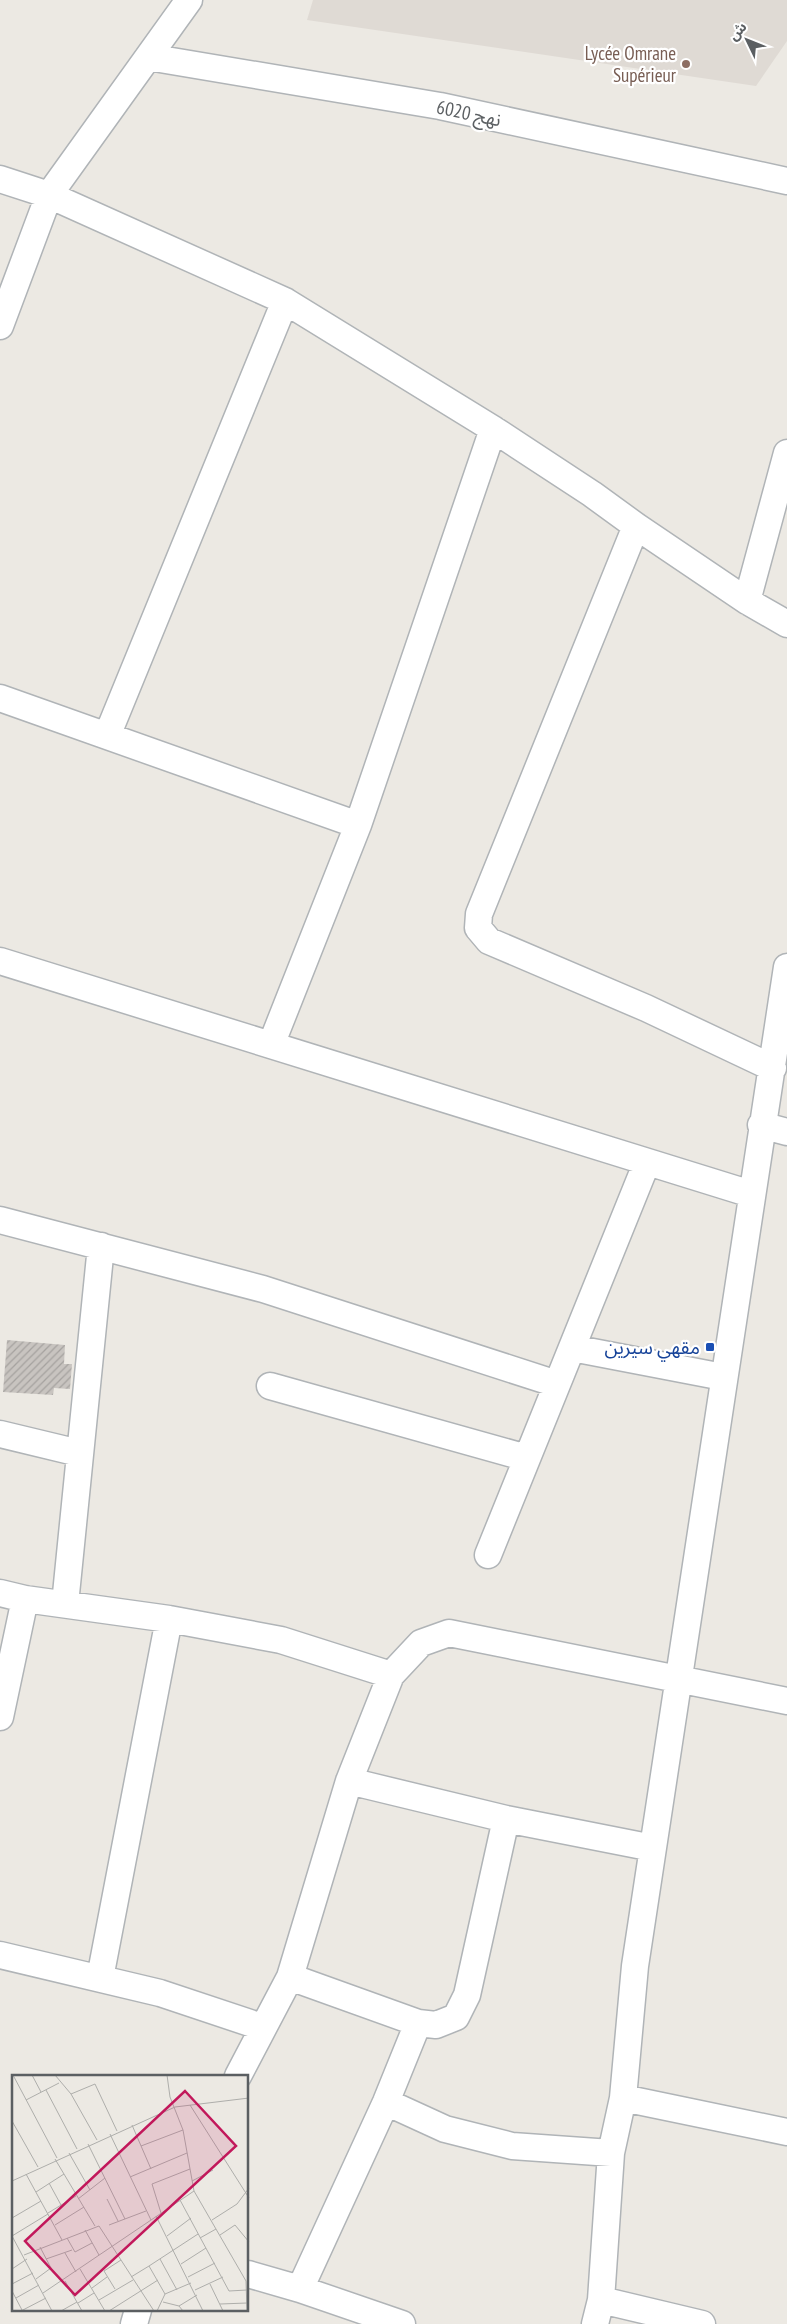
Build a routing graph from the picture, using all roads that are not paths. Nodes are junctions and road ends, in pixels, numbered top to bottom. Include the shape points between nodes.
1 (189, 0) edge
2 (148, 57) junction
3 (0, 179) edge
4 (787, 181) edge
5 (49, 195) junction
6 (285, 301) junction
7 (0, 326) edge
8 (493, 429) junction
9 (787, 453) edge
10 (636, 526) junction
11 (747, 601) junction
12 (787, 624) edge
13 (0, 698) edge
14 (107, 736) junction
15 (358, 824) junction
16 (0, 961) edge
17 (787, 967) edge
18 (271, 1046) junction
19 (773, 1068) junction
20 (761, 1125) junction
21 (787, 1132) edge
22 (647, 1162) junction
23 (751, 1194) junction
24 (0, 1220) edge
25 (101, 1246) junction
26 (572, 1348) junction
27 (724, 1377) junction
28 (557, 1384) junction
29 (270, 1386) dead end
30 (0, 1434) edge
31 (79, 1453) junction
32 (527, 1458) junction
33 (488, 1555) dead end
34 (12, 1596) edge
35 (65, 1604) junction
36 (169, 1619) junction
37 (391, 1675) junction
38 (679, 1678) junction
39 (787, 1701) edge
40 (0, 1716) edge
41 (349, 1781) junction
42 (506, 1819) junction
43 (653, 1848) junction
44 (0, 1955) edge
45 (290, 1977) junction
46 (100, 1978) junction
47 (418, 2023) junction
48 (262, 2027) junction
49 (238, 2075) edge
50 (623, 2098) junction
51 (386, 2102) junction
52 (787, 2132) edge
53 (611, 2153) junction
54 (249, 2274) edge
55 (300, 2289) junction
56 (598, 2312) edge
57 (402, 2324) edge
58 (702, 2324) edge

1 - 2 street
2 - 4 street, نهج 6020 via 440,106
2 - 5 street
3 - 5 street
5 - 6 street
5 - 7 street
6 - 8 street
6 - 14 street
8 - 10 street
8 - 15 street
9 - 11 street
10 - 11 street
10 - 19 street via 479,914 478,928 489,941 646,1008
11 - 12 street
13 - 14 street
14 - 15 street
15 - 18 street
16 - 18 street
17 - 19 street
18 - 22 street
19 - 20 street
20 - 21 street
20 - 23 street
22 - 23 street
22 - 26 street
23 - 27 street
24 - 25 street
25 - 28 street via 263,1289
25 - 31 street
26 - 27 street
26 - 28 street
27 - 38 street
28 - 32 street
29 - 32 street
30 - 31 street
31 - 35 street
32 - 33 street
34 - 35 street
34 - 40 street
35 - 36 street
36 - 37 street via 281,1640
36 - 46 street
37 - 38 street via 421,1643 449,1633
37 - 41 street
38 - 39 street
38 - 43 street
41 - 42 street
41 - 45 street
42 - 43 street
42 - 47 street via 467,1994 456,2017 436,2025
43 - 50 street via 635,1966
44 - 46 street
45 - 47 street
45 - 48 street
46 - 48 street via 160,1993
47 - 51 street
48 - 49 street
50 - 52 street
50 - 53 street
51 - 53 street via 445,2129 512,2146
51 - 55 street
53 - 56 street
54 - 55 street
55 - 57 street
56 - 58 street

